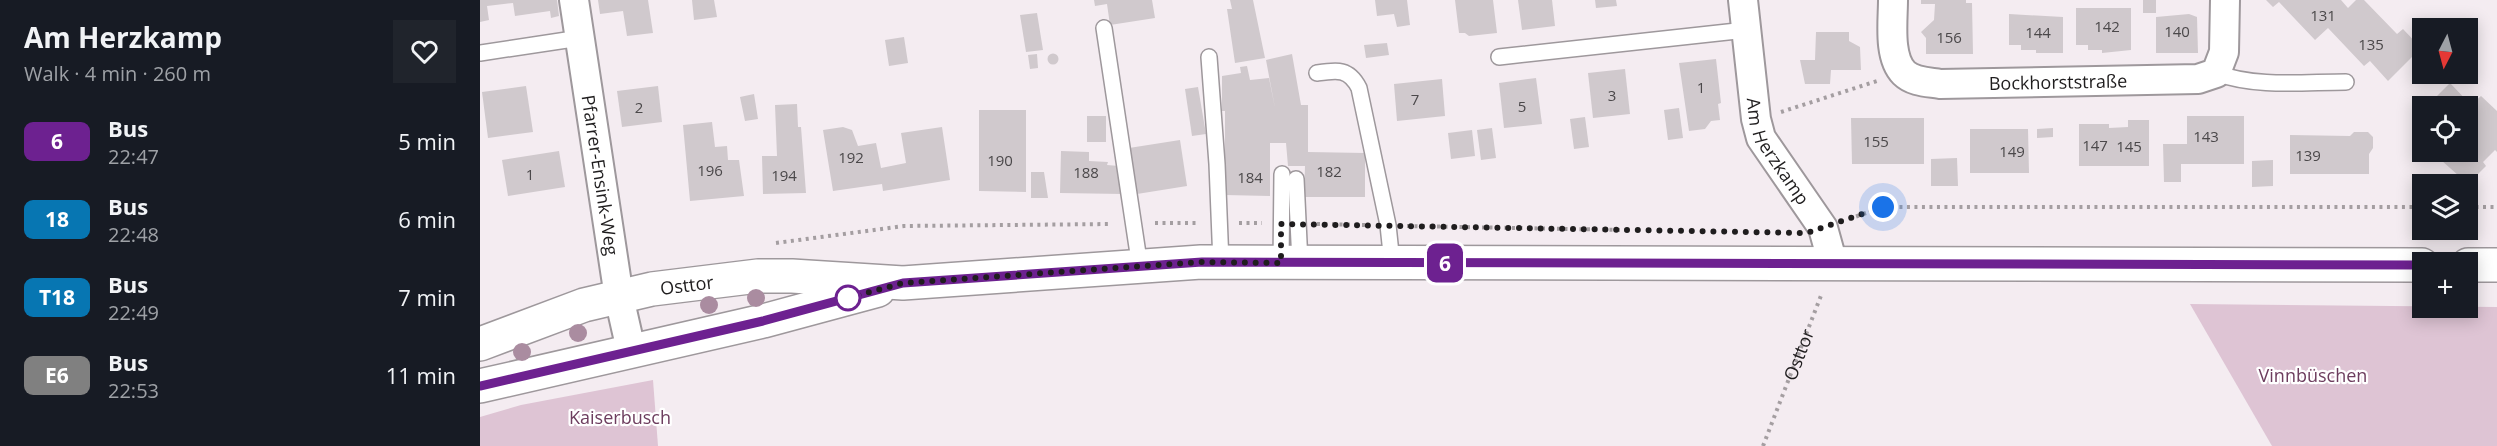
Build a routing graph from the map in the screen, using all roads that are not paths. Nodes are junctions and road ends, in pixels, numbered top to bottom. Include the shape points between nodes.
1 (574, 0) edge
2 (1743, 0) edge
3 (1893, 0) edge
4 (2225, 0) edge
5 (1104, 28) dead end
6 (1746, 30) junction
7 (580, 38) junction
8 (480, 53) edge
9 (1209, 57) dead end
10 (1499, 57) dead end
11 (1317, 73) dead end
12 (2216, 73) junction
13 (2346, 82) dead end
14 (1221, 262) junction
15 (1290, 263) junction
16 (1392, 263) junction
17 (1833, 264) junction
18 (2412, 265) edge
19 (2478, 265) edge
20 (2497, 265) edge
21 (1140, 267) junction
22 (903, 283) junction
23 (619, 297) junction
24 (480, 344) edge
25 (631, 350) junction
26 (480, 386) edge

1 - 7 street, Pfarrer-Ensink-Weg
2 - 6 street, Am Herzkamp
3 - 12 street, Bockhorststraße via 1895,54 1904,73 1916,80 1940,84 2198,79
4 - 12 street via 2224,52
5 - 21 lane
6 - 10 lane
6 - 17 street, Am Herzkamp via 1761,138 1824,228
7 - 8 lane
7 - 23 street, Pfarrer-Ensink-Weg
9 - 14 lane
11 - 16 lane via 1341,70 1353,76 1359,88 1388,225
12 - 13 lane via 2235,80 2262,82
14 - 15 main road, Osttor
14 - 21 main road, Osttor
15 - 15 lane via 1281,224 1289,177 1298,224
15 - 16 main road, Osttor
16 - 17 main road, Osttor
17 - 18 main road, Osttor
19 - 20 main road
21 - 22 main road, Osttor
22 - 23 main road, Osttor via 758,276
22 - 25 main road, Osttor via 763,321
23 - 24 main road, Osttor via 584,305
23 - 25 street, Pfarrer-Ensink-Weg
25 - 26 main road, Osttor

